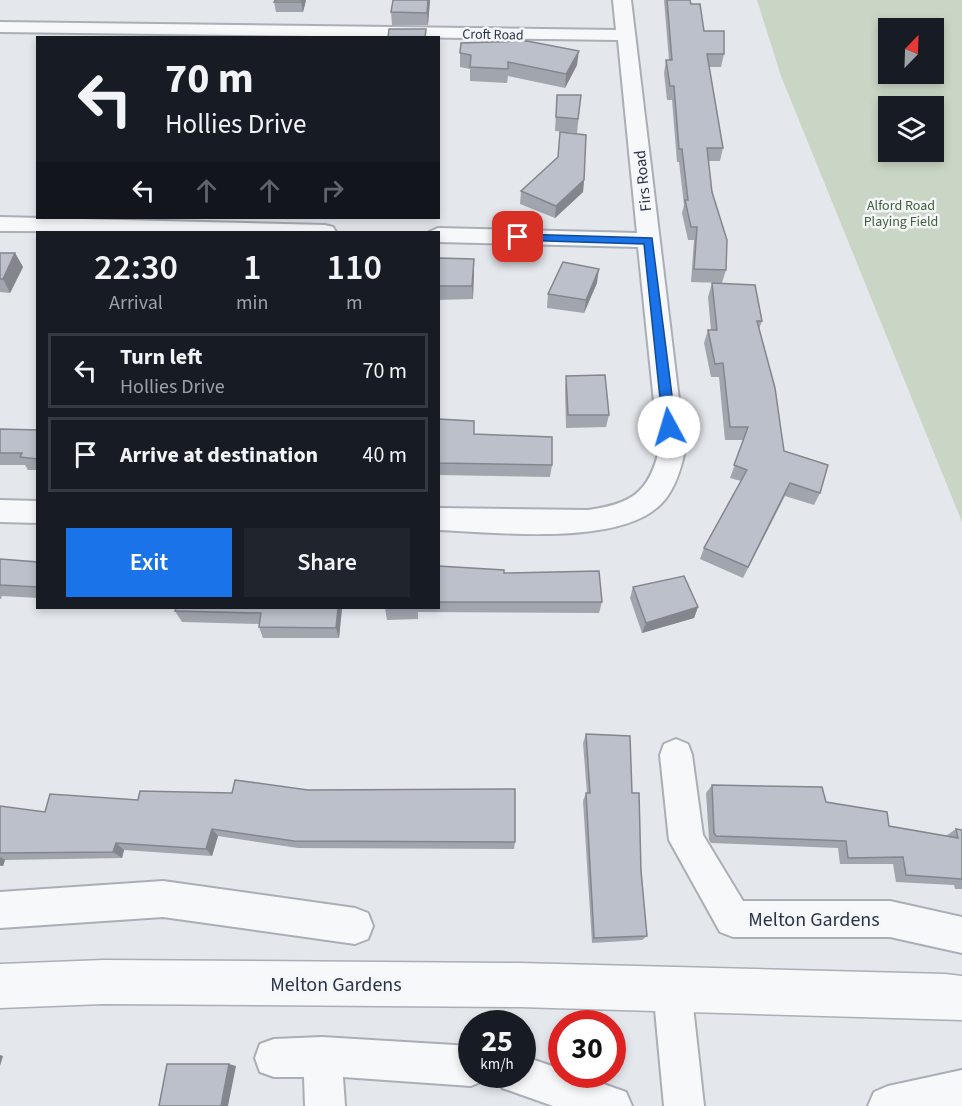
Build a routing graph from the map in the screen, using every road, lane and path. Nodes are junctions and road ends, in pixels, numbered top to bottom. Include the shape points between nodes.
1 (622, 0) edge
2 (0, 27) edge
3 (626, 35) junction
4 (0, 224) edge
5 (284, 231) edge
6 (440, 235) edge
7 (649, 240) junction
8 (0, 511) edge
9 (36, 512) edge
10 (440, 519) edge
11 (676, 755) dead end
12 (0, 910) edge
13 (355, 926) dead end
14 (962, 935) edge
15 (0, 986) edge
16 (672, 988) junction
17 (962, 998) edge
18 (322, 1056) junction
19 (274, 1058) dead end
20 (458, 1065) edge
21 (536, 1081) edge
22 (962, 1090) edge
23 (325, 1106) edge
24 (612, 1106) edge
25 (684, 1106) edge
26 (888, 1106) edge

1 - 3 street, Firs Road
2 - 3 street, Croft Road
3 - 7 street, Firs Road
4 - 5 street
6 - 7 street
7 - 10 street, Firs Road via 672,450 667,473 658,489 635,508 585,522
8 - 9 street
11 - 14 street, Melton Gardens via 686,840 733,919 890,920
12 - 13 street via 163,899
15 - 16 street, Melton Gardens via 116,982
16 - 17 street, Melton Gardens
16 - 25 street
18 - 19 street
18 - 20 street
18 - 23 street
21 - 24 street
22 - 26 street

